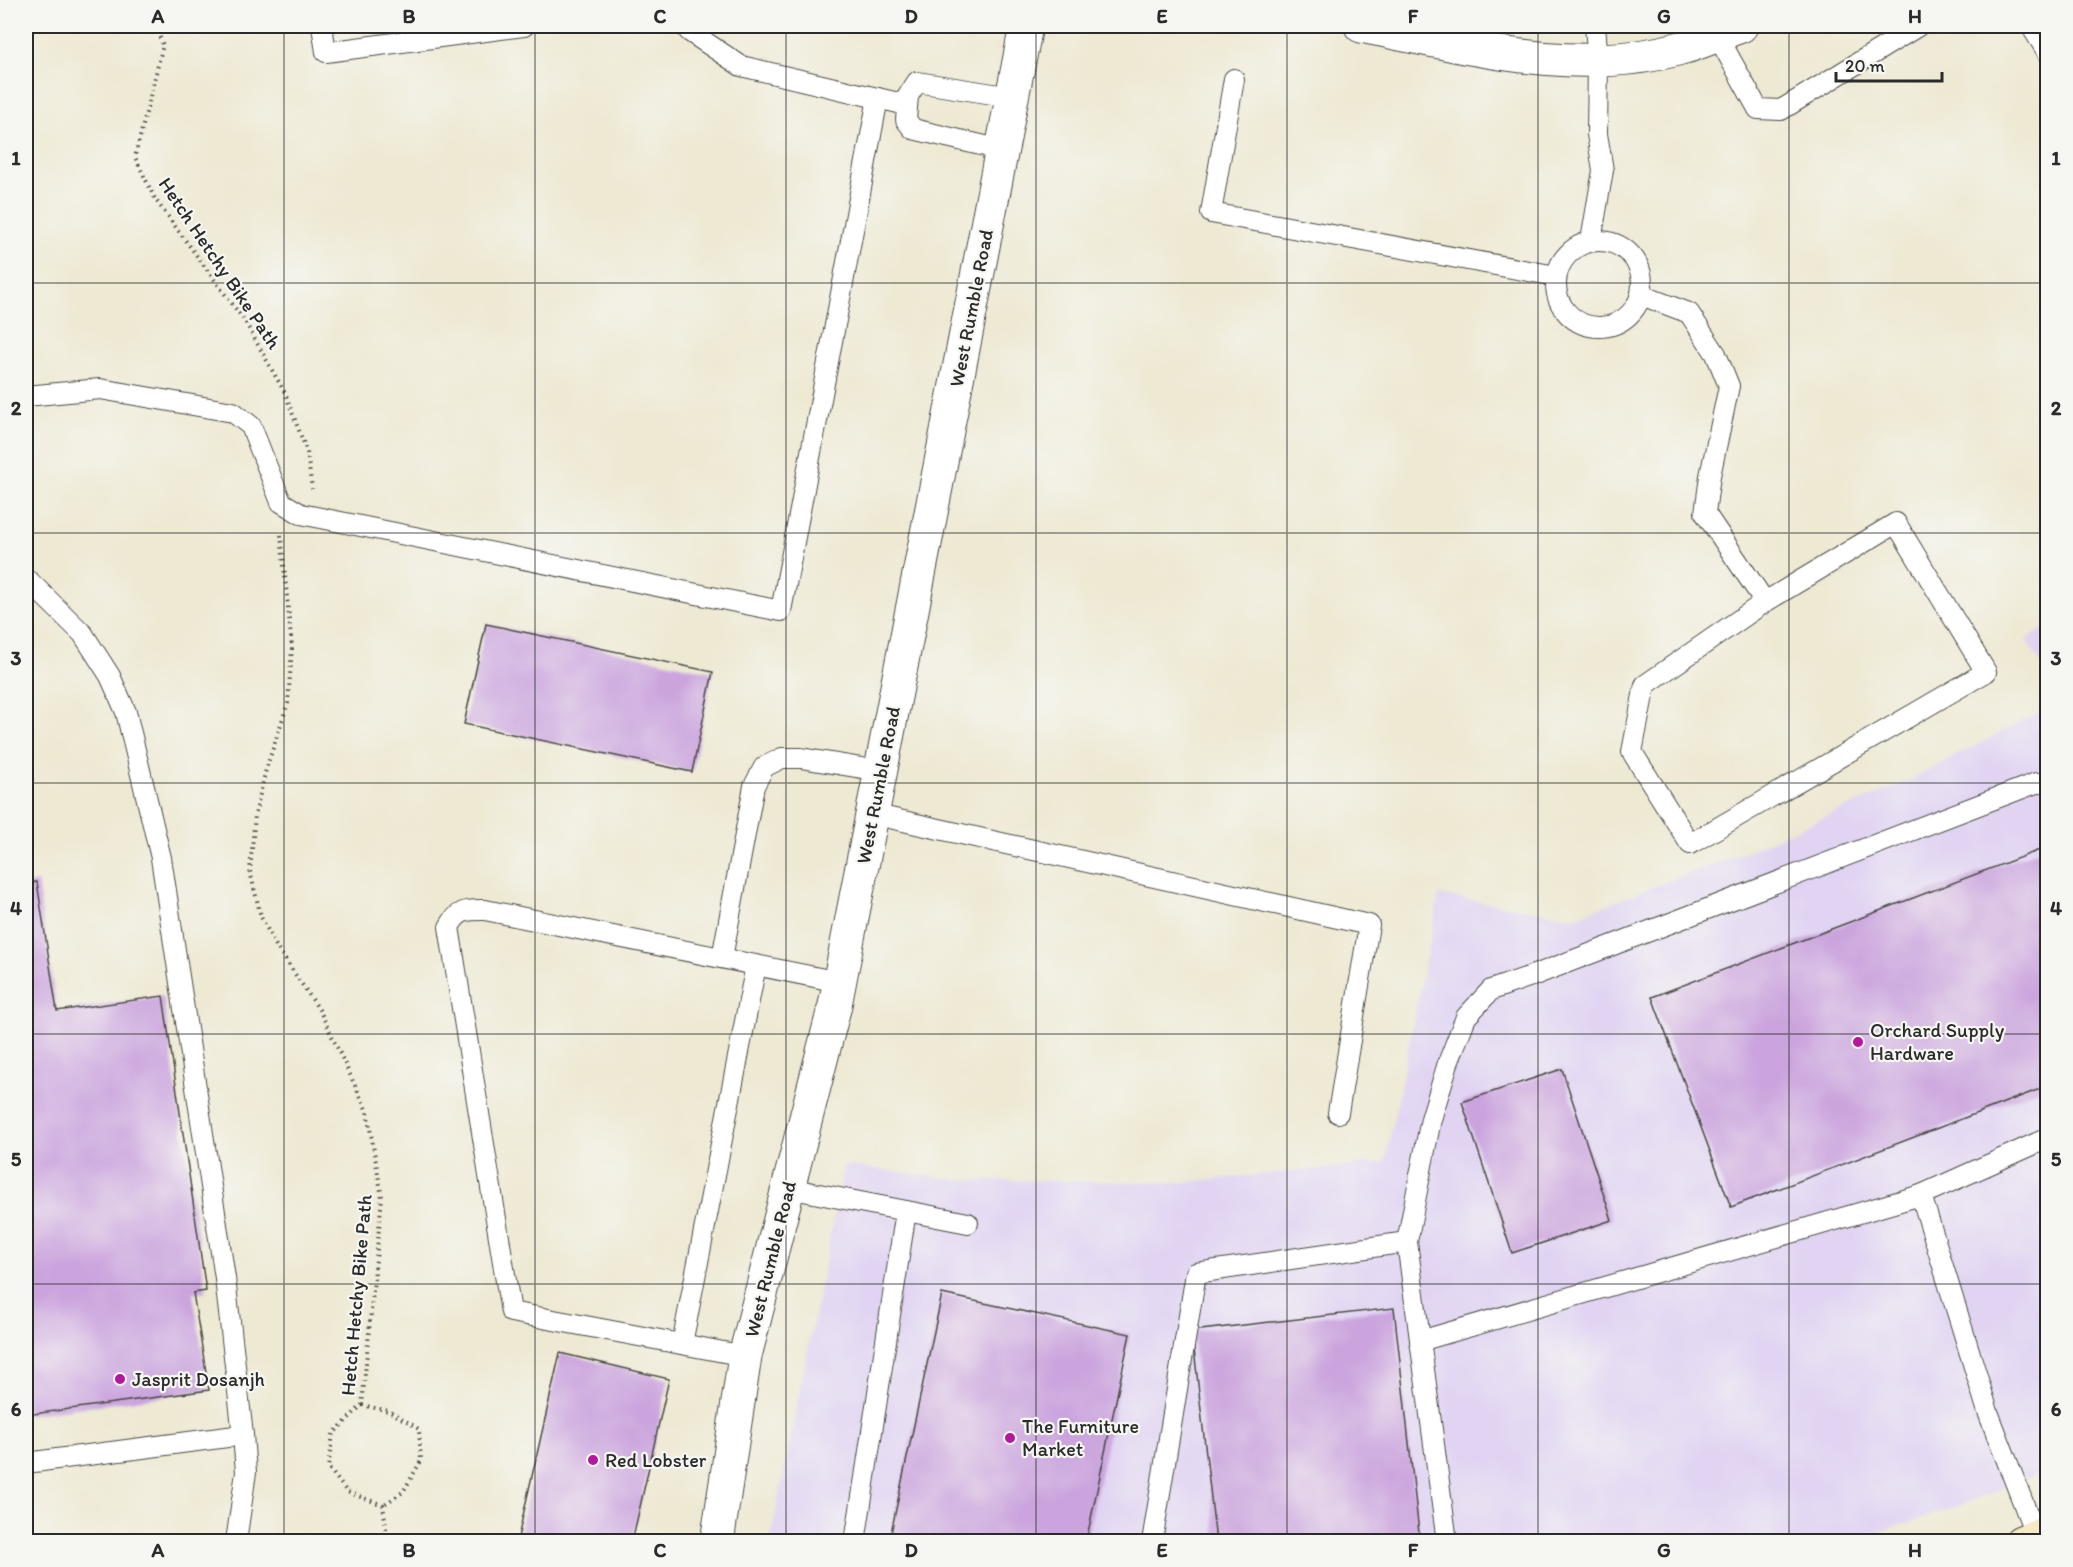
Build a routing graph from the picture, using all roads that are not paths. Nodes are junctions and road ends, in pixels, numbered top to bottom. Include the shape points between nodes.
1 (322, 26) edge
2 (524, 26) edge
3 (685, 26) edge
4 (1026, 26) edge
5 (1361, 26) edge
6 (1595, 26) edge
7 (1918, 26) edge
8 (2031, 26) edge
9 (1729, 30) edge
10 (2048, 53) edge
11 (1598, 60) junction
12 (1234, 79) dead end
13 (1012, 97) junction
14 (878, 98) junction
15 (907, 105) junction
16 (1002, 150) junction
17 (1591, 241) junction
18 (1556, 276) junction
19 (1641, 296) junction
20 (26, 396) edge
21 (26, 580) edge
22 (1765, 602) junction
23 (880, 771) junction
24 (2048, 783) edge
25 (872, 814) junction
26 (722, 958) junction
27 (756, 965) junction
28 (839, 982) junction
29 (1338, 1113) dead end
30 (2048, 1138) edge
31 (788, 1188) junction
32 (1921, 1195) junction
33 (906, 1211) junction
34 (968, 1223) dead end
35 (1407, 1242) junction
36 (1420, 1341) junction
37 (682, 1344) junction
38 (745, 1356) junction
39 (243, 1435) junction
40 (26, 1463) edge
41 (2035, 1536) edge
42 (236, 1542) edge
43 (717, 1542) edge
44 (855, 1542) edge
45 (1152, 1542) edge
46 (1447, 1542) edge

1 - 2 lane via 326,52
3 - 14 lane via 741,66
4 - 13 street, West Rumble Road
5 - 11 street via 1516,56
6 - 11 lane
7 - 9 lane via 1782,110 1758,109
8 - 10 lane
9 - 11 street via 1682,48
11 - 17 lane via 1597,134 1603,170
12 - 18 lane via 1211,213
13 - 15 lane via 917,82
13 - 16 street, West Rumble Road
14 - 15 lane
14 - 20 lane via 781,611 301,514 281,502 251,426 233,412 100,389
15 - 16 lane via 906,120 913,129
16 - 23 street, West Rumble Road
17 - 18 lane via 1568,253
17 - 19 lane via 1606,241 1632,255 1639,267
18 - 19 lane via 1561,305 1570,316 1590,326 1611,326 1624,319
19 - 22 lane via 1689,313 1716,354 1729,387 1705,513
21 - 39 lane via 83,634 110,676 126,712 161,858 225,1278
22 - 22 lane via 1896,523 1986,672 1690,844 1632,752 1645,685
23 - 25 street, West Rumble Road
23 - 26 lane via 801,758 782,758 764,767 754,786
24 - 35 lane via 2036,783 1491,990 1466,1017 1448,1063 1431,1119
25 - 28 street, West Rumble Road
25 - 29 lane via 1369,926
26 - 27 lane
26 - 37 lane via 485,910 467,910 454,918 449,927 511,1312
27 - 28 lane
27 - 37 lane
28 - 31 street, West Rumble Road
30 - 32 lane
31 - 33 lane
31 - 38 street, West Rumble Road
32 - 36 lane
32 - 41 lane via 1988,1412
33 - 34 lane
33 - 44 lane
35 - 36 lane
35 - 45 lane via 1196,1273
36 - 46 lane
37 - 38 lane
38 - 43 street, West Rumble Road
39 - 40 lane
39 - 42 lane via 246,1472

